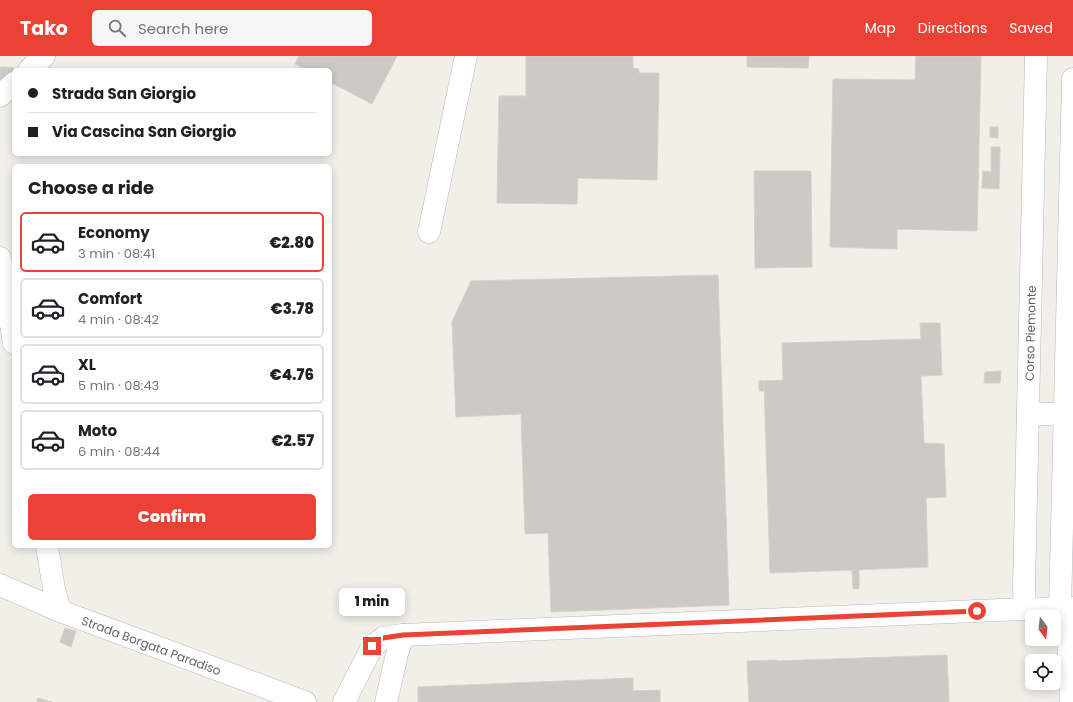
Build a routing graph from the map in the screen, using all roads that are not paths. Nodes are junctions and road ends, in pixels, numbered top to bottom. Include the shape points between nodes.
1 (44, 56) edge
2 (466, 56) edge
3 (1036, 56) edge
4 (31, 68) edge
5 (1073, 79) edge
6 (12, 85) edge
7 (0, 96) edge
8 (430, 232) dead end
9 (0, 258) edge
10 (12, 331) edge
11 (1028, 414) junction
12 (1065, 414) junction
13 (47, 548) edge
14 (0, 585) edge
15 (1066, 608) edge
16 (1025, 609) junction
17 (60, 611) junction
18 (403, 635) junction
19 (305, 702) edge
20 (344, 702) edge
21 (386, 702) edge
22 (1071, 702) edge

1 - 4 street
2 - 8 street
3 - 11 street, Corso Piemonte
5 - 12 street
6 - 7 street
9 - 10 street
11 - 12 street
11 - 16 street, Corso Piemonte
12 - 15 street
13 - 17 street
14 - 17 street, Strada Borgata Paradiso
15 - 16 street
15 - 22 street
16 - 18 street
17 - 19 street, Strada Borgata Paradiso
18 - 20 street via 383,638 372,646
18 - 21 street

